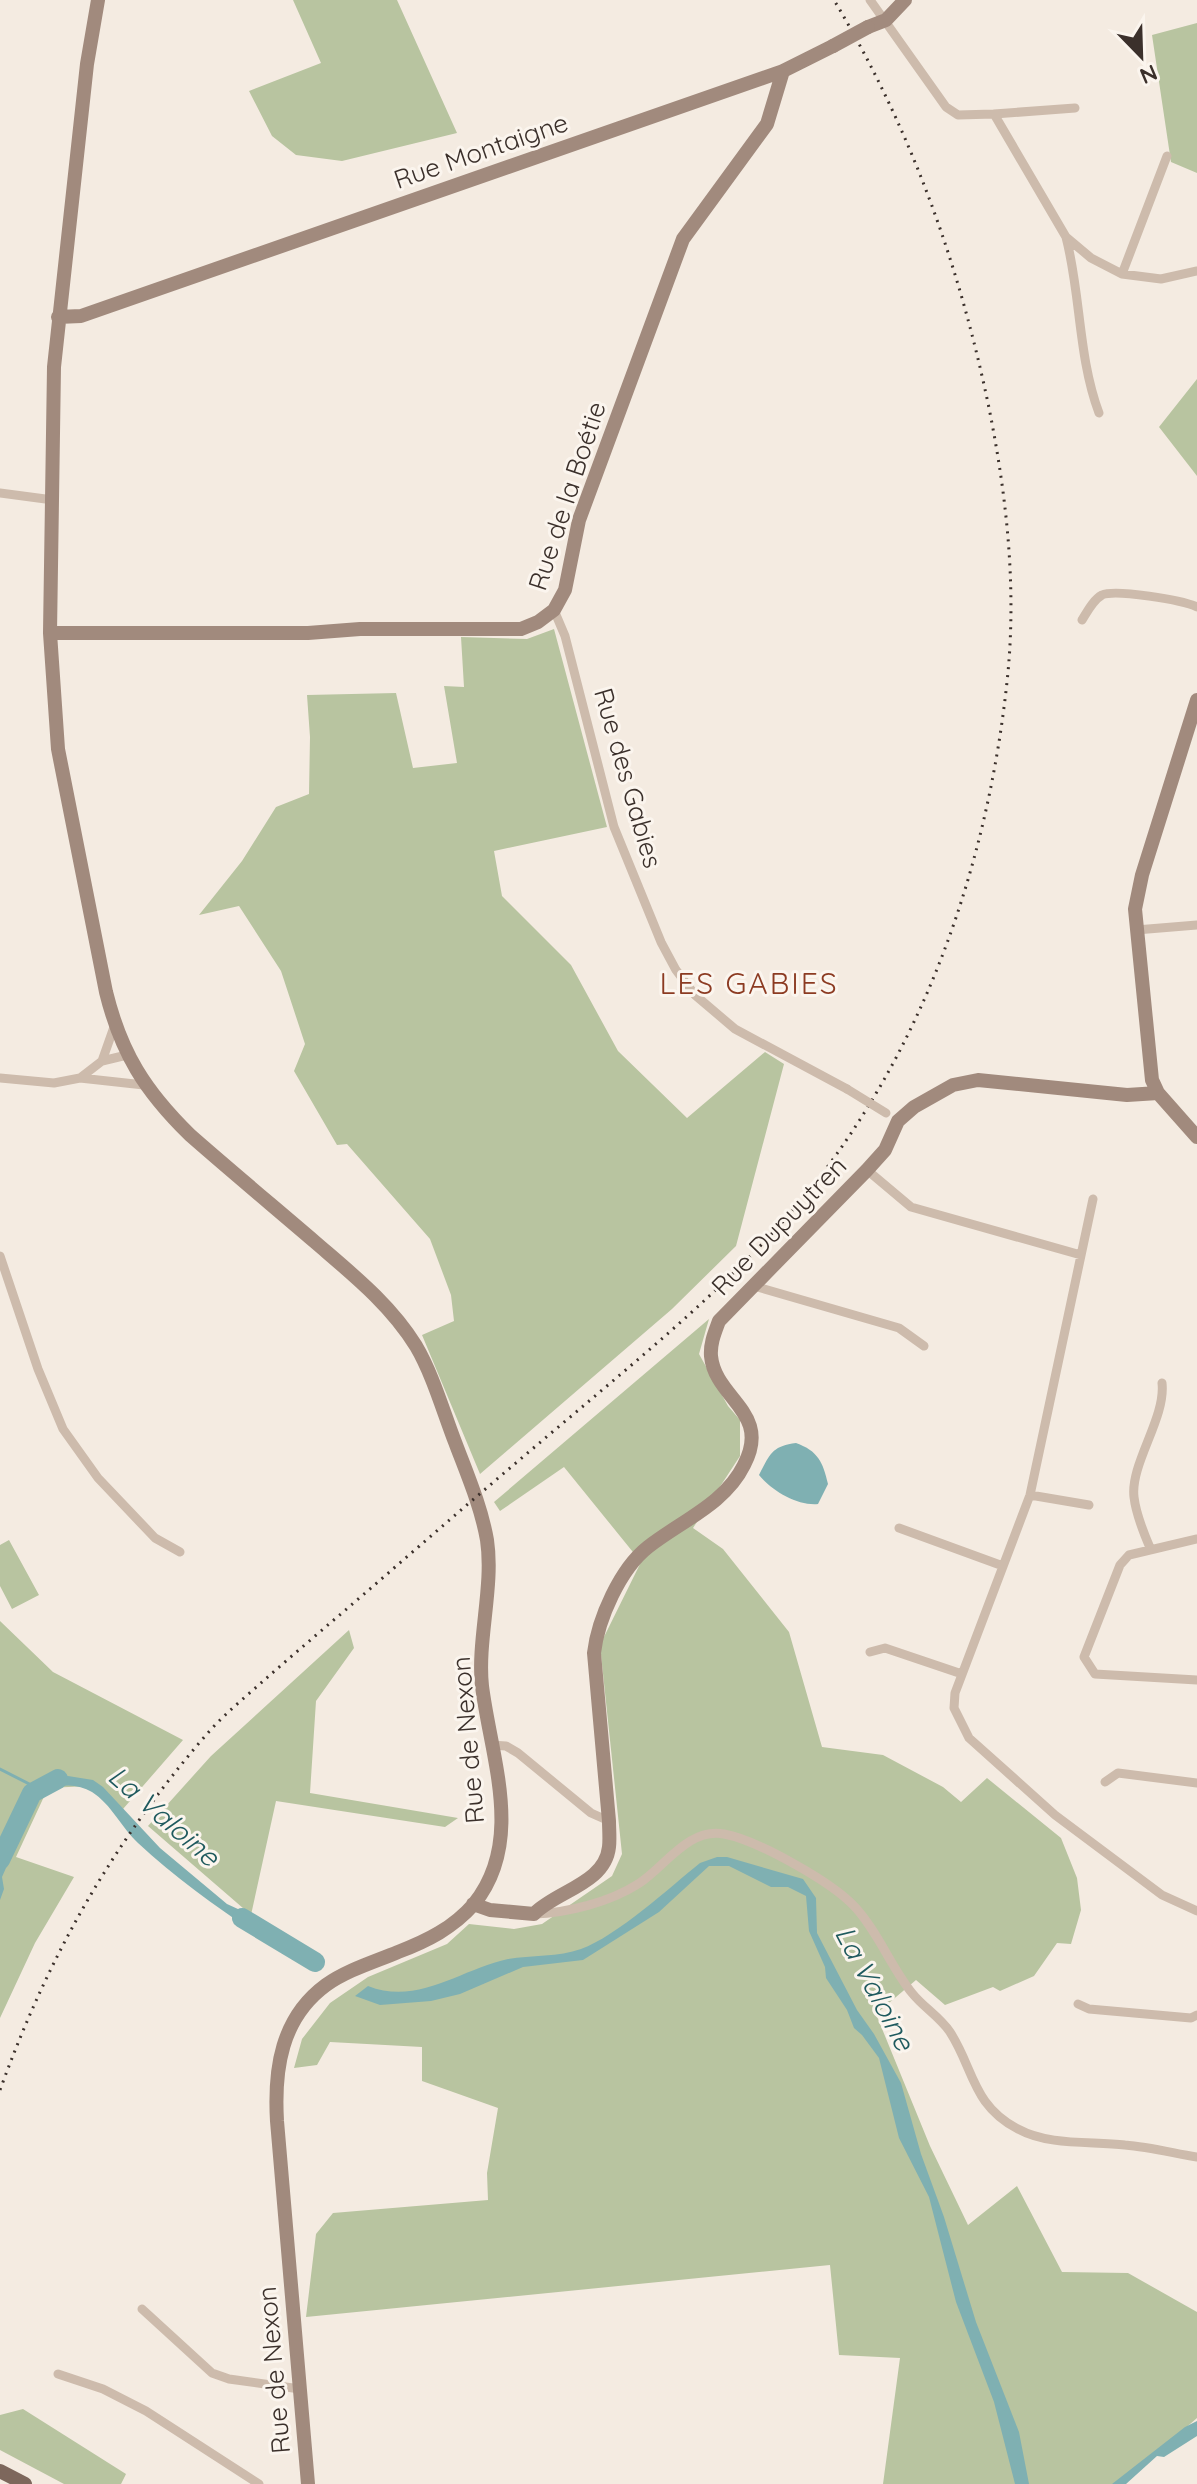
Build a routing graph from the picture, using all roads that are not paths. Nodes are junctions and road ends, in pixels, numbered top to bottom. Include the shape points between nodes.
1 (98, 0) edge
2 (870, 0) edge
3 (905, 0) edge
4 (886, 20) junction
5 (783, 71) junction
6 (1075, 108) dead end
7 (994, 114) junction
8 (1167, 156) dead end
9 (1066, 237) junction
10 (1197, 271) edge
11 (1122, 274) junction
12 (58, 317) junction
13 (1099, 413) dead end
14 (0, 493) edge
15 (53, 500) junction
16 (1197, 607) edge
17 (554, 610) junction
18 (1082, 620) dead end
19 (50, 633) junction
20 (1197, 700) edge
21 (1197, 925) edge
22 (1136, 930) junction
23 (114, 1027) junction
24 (127, 1055) junction
25 (102, 1061) junction
26 (0, 1078) edge
27 (80, 1078) junction
28 (144, 1085) junction
29 (1158, 1093) junction
30 (892, 1117) junction
31 (1197, 1137) edge
32 (867, 1170) junction
33 (1093, 1199) dead end
34 (1081, 1255) junction
35 (0, 1256) edge
36 (754, 1286) junction
37 (924, 1346) dead end
38 (1162, 1383) dead end
39 (1030, 1495) junction
40 (1089, 1505) dead end
41 (899, 1528) dead end
42 (1197, 1539) edge
43 (1151, 1550) junction
44 (180, 1552) dead end
45 (1003, 1566) junction
46 (870, 1652) dead end
47 (962, 1674) junction
48 (1197, 1680) edge
49 (491, 1745) junction
50 (1105, 1782) dead end
51 (1197, 1783) edge
52 (609, 1821) junction
53 (473, 1904) junction
54 (1197, 1911) edge
55 (534, 1914) junction
56 (1078, 2004) dead end
57 (1197, 2015) edge
58 (1197, 2157) edge
59 (142, 2309) dead end
60 (58, 2374) dead end
61 (300, 2389) junction
62 (0, 2471) edge
63 (25, 2484) edge
64 (259, 2484) edge
65 (308, 2484) edge

1 - 12 street, Rue de Nexon
2 - 4 street
3 - 4 street, Rue Montaigne
4 - 5 street, Rue Montaigne, bridge
4 - 7 street via 946,107 958,115
5 - 12 street, Rue Montaigne via 81,316
5 - 17 street, Rue de la Boétie via 767,124 683,239 579,520 565,590
6 - 7 street
7 - 9 street
8 - 11 street
9 - 11 street
9 - 13 street via 1088,383
10 - 11 street via 1161,279
12 - 15 street, Rue de Nexon
14 - 15 street
15 - 19 street, Rue de Nexon
16 - 18 street via 1173,599 1111,593 1095,601
17 - 19 street, Rue de la Boétie via 521,629
17 - 30 street, Rue des Gabies, bridge via 614,827 676,970 695,995 735,1029
19 - 23 street, Rue de Nexon via 58,749
20 - 22 street via 1142,875
21 - 22 street
22 - 29 street via 1149,1066
23 - 24 street, Rue de Nexon
23 - 25 street
24 - 25 street
24 - 28 street, Rue de Nexon
25 - 27 street
26 - 27 street via 54,1083
27 - 28 street
28 - 49 street, Rue de Nexon via 190,1135 372,1292 418,1349 469,1478 487,1544 482,1682
29 - 30 street, Rue Dupuytren via 1127,1095 978,1080 953,1085
29 - 31 street
30 - 32 street, Rue Dupuytren via 885,1150
32 - 34 street via 911,1207
32 - 36 street, Rue Dupuytren
33 - 34 street
34 - 39 street
35 - 44 street via 63,1429 98,1478 155,1538
36 - 37 street via 899,1328
36 - 52 street, Rue Dupuytren via 719,1321 711,1342 720,1379 750,1423 752,1441 745,1464 711,1504 631,1565 596,1633
38 - 43 street via 1133,1495
39 - 40 street
39 - 45 street
41 - 45 street
42 - 43 street
43 - 48 street via 1129,1555 1120,1565 1084,1657 1095,1674
45 - 47 street
46 - 47 street via 885,1648
47 - 54 street via 954,1708 969,1738 1067,1824 1162,1895
49 - 52 street via 518,1753 591,1813
49 - 53 street, Rue de Nexon via 502,1805 500,1849
50 - 51 street via 1118,1773
52 - 55 street, Rue Dupuytren via 609,1847 596,1873
53 - 55 street
53 - 61 street, Rue de Nexon via 436,1936 326,1985 286,2033 275,2088
55 - 58 street via 586,1906 637,1884 699,1837 721,1833 753,1844 831,1886 856,1908 912,1994 950,2031 974,2084 995,2113 1019,2130 1046,2139
56 - 57 street
59 - 61 street via 212,2373
60 - 64 street via 146,2411
61 - 65 street, Rue de Nexon
62 - 63 main road

